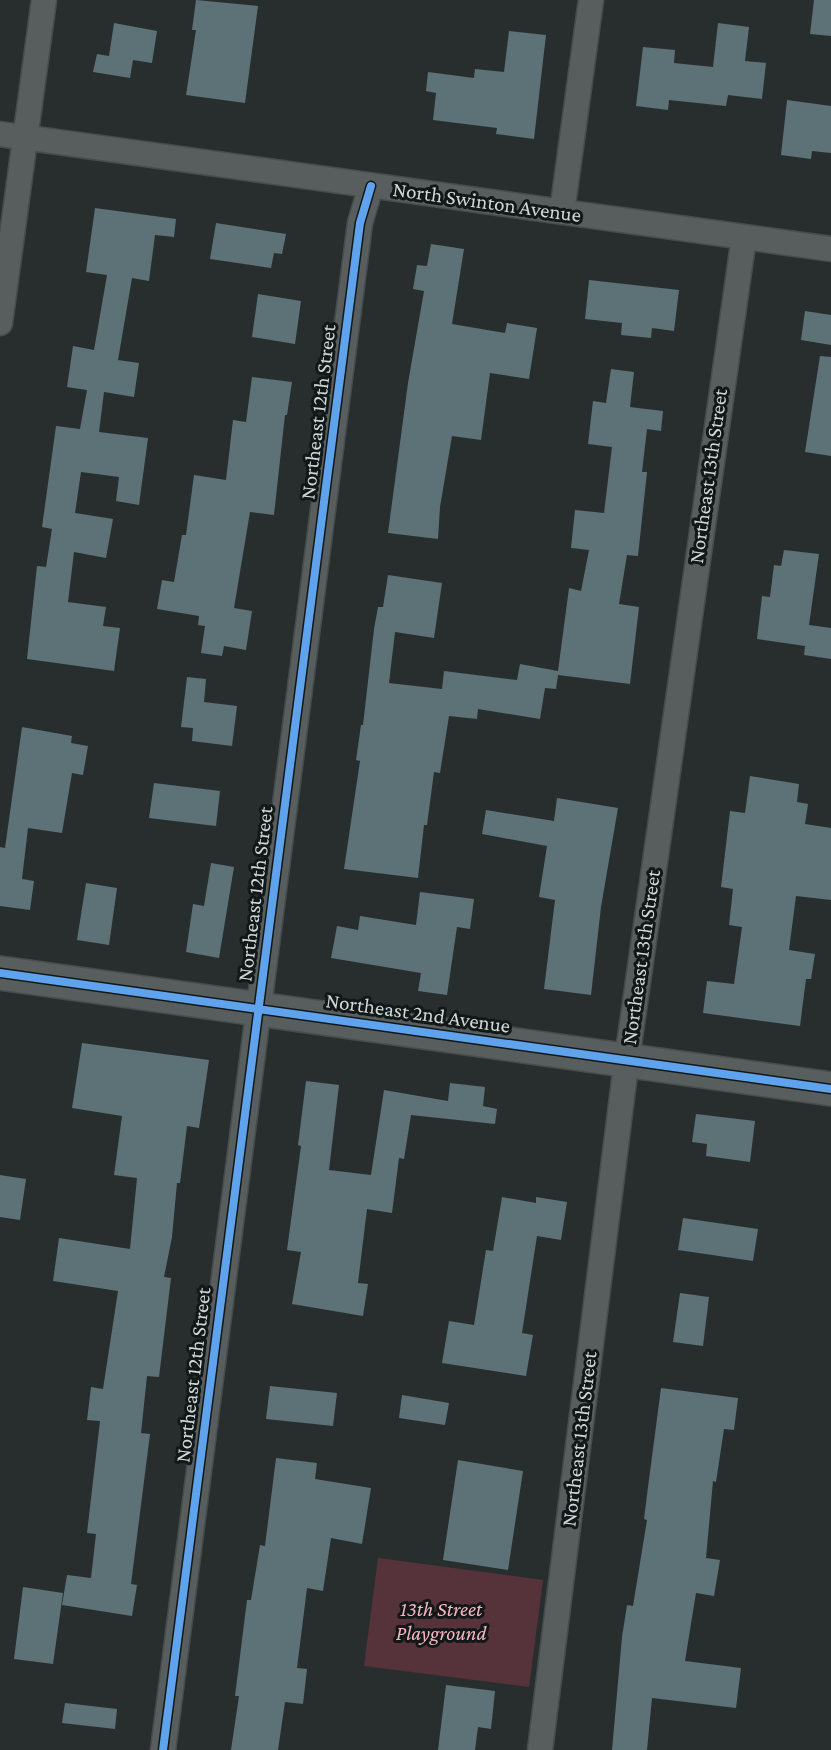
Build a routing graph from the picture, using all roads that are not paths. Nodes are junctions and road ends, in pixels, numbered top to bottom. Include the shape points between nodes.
1 (44, 0) edge
2 (591, 0) edge
3 (0, 134) edge
4 (26, 138) junction
5 (371, 186) junction
6 (562, 212) junction
7 (744, 237) junction
8 (831, 249) edge
9 (0, 323) edge
10 (0, 973) edge
11 (258, 1009) junction
12 (627, 1060) junction
13 (831, 1089) edge
14 (163, 1750) edge
15 (540, 1750) edge

1 - 4 street
2 - 6 street
3 - 4 street, North Swinton Avenue
4 - 5 street, North Swinton Avenue
4 - 9 street
5 - 6 street, North Swinton Avenue
5 - 11 street, Northeast 12th Street via 360,223
6 - 7 street, North Swinton Avenue
7 - 8 street, North Swinton Avenue
7 - 12 street, Northeast 13th Street
10 - 11 street, Northeast 2nd Avenue
11 - 12 street, Northeast 2nd Avenue
11 - 14 street, Northeast 12th Street
12 - 13 street, Northeast 2nd Avenue
12 - 15 street, Northeast 13th Street

